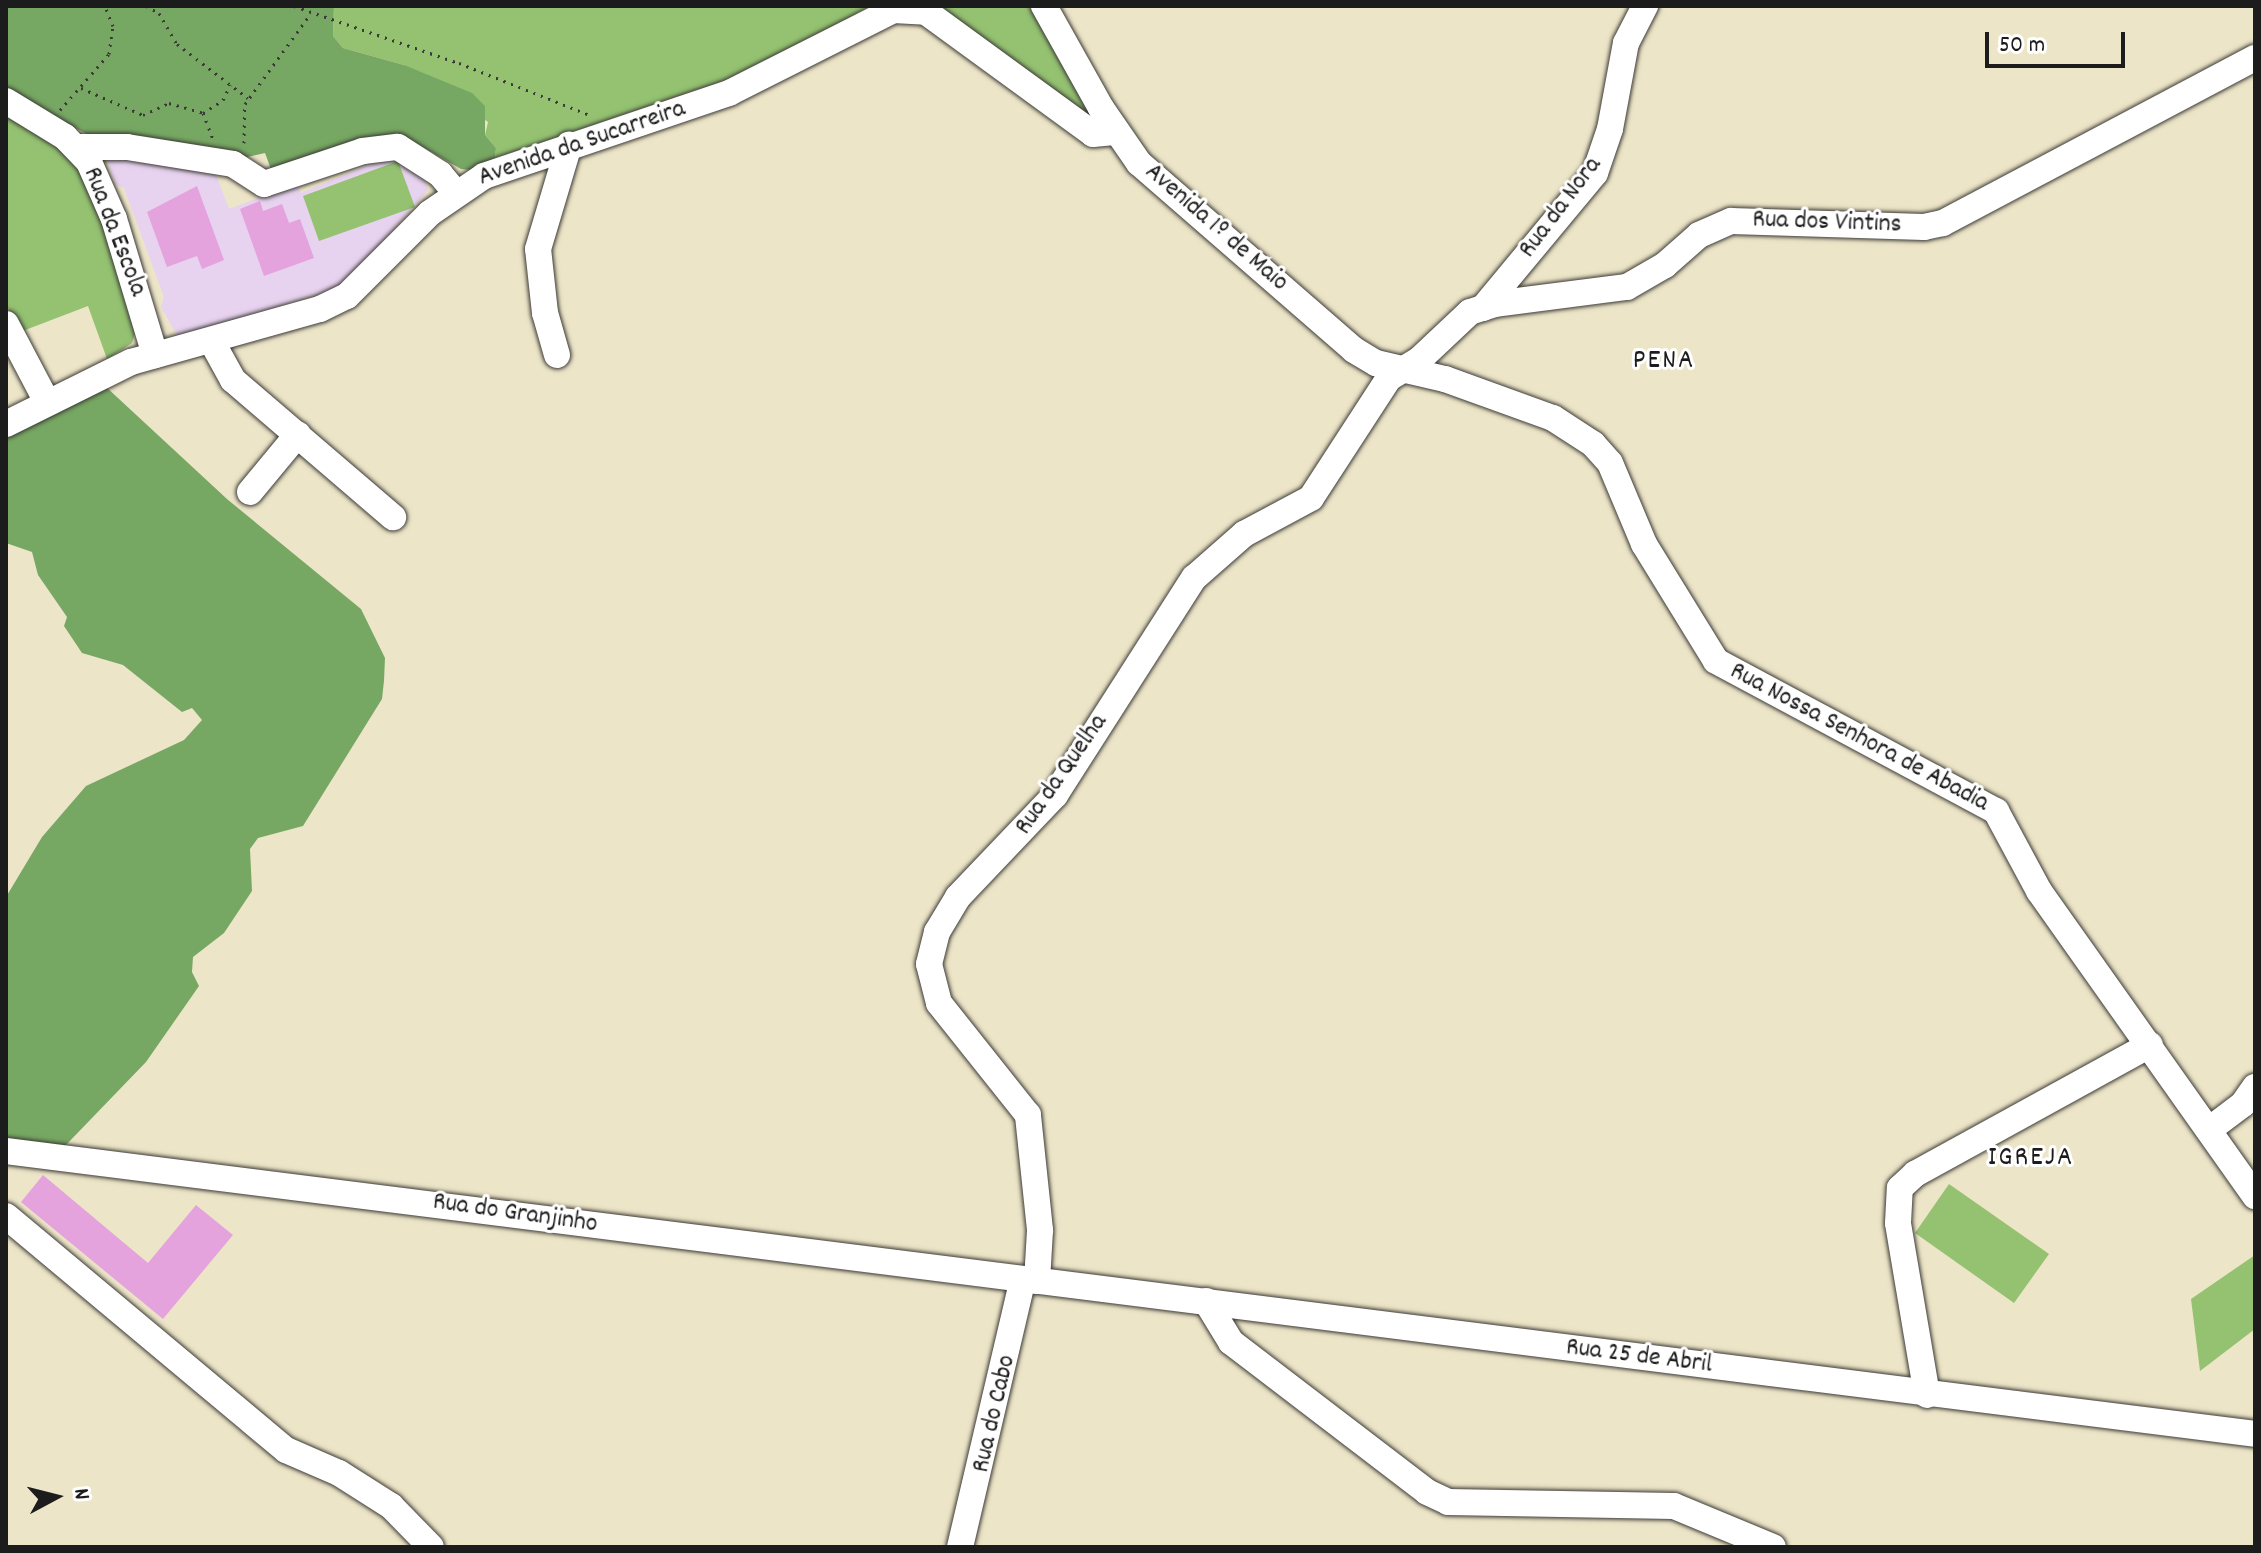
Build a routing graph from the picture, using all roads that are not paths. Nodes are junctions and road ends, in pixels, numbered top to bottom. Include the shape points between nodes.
1 (1044, 6) edge
2 (1645, 6) edge
3 (2255, 58) edge
4 (6, 101) edge
5 (1117, 132) junction
6 (569, 145) junction
7 (77, 147) junction
8 (455, 192) junction
9 (1483, 308) junction
10 (6, 324) edge
11 (212, 342) junction
12 (155, 355) junction
13 (557, 355) dead end
14 (1402, 369) junction
15 (47, 402) junction
16 (6, 424) edge
17 (298, 434) junction
18 (250, 492) dead end
19 (393, 517) dead end
20 (2150, 1045) junction
21 (2255, 1087) edge
22 (2210, 1129) junction
23 (6, 1151) edge
24 (2255, 1196) edge
25 (6, 1216) edge
26 (1030, 1280) junction
27 (1206, 1301) junction
28 (1927, 1395) junction
29 (2255, 1434) edge
30 (431, 1547) edge
31 (960, 1547) edge
32 (1773, 1547) edge

1 - 5 street, Avenida 1º de Maio
2 - 9 street, Rua da Nora via 1626,43 1610,129 1595,173
3 - 9 street, Rua dos Vintins via 1943,223 1924,227 1731,221 1699,235 1665,265 1627,287
4 - 7 street, Rua da Escola
5 - 6 street, Avenida da Sucarreira via 1093,134 953,28 926,12 906,8 862,22 729,93
5 - 14 street, Avenida 1º de Maio via 1165,190 1354,350
6 - 8 street, Avenida da Sucarreira
6 - 13 street via 538,249 545,313
7 - 8 street via 127,147 227,163 264,184 363,151 398,147 440,174
7 - 12 street, Rua da Escola via 114,219
8 - 11 street, Avenida da Sucarreira via 347,296
9 - 14 street, Rua dos Vintins via 1470,312 1419,360
10 - 15 street
11 - 12 street, Avenida da Sucarreira
11 - 17 street via 233,380
12 - 15 street, Avenida da Sucarreira
14 - 20 street, Rua Nossa Senhora de Abadia via 1553,418 1593,444 1610,463 1644,544 1716,661 1996,811 2039,891
14 - 26 street, Rua da Quelha via 1389,378 1311,498 1244,534 1194,578 1055,795 958,897 937,932 929,964 939,1003 1028,1115 1040,1230
15 - 16 street, Avenida da Sucarreira
17 - 18 street
17 - 19 street
20 - 22 street, Rua Nossa Senhora de Abadia
20 - 28 street via 1915,1174 1900,1188 1898,1223
21 - 22 street via 2243,1104
22 - 24 street, Rua Nossa Senhora de Abadia
23 - 26 street, Rua do Granjinho
25 - 30 street via 286,1450 373,1494 409,1521
26 - 27 street, Rua 25 de Abril
26 - 31 street, Rua do Cabo
27 - 28 street, Rua 25 de Abril
27 - 32 street via 1231,1342 1427,1492 1448,1502 1674,1506
28 - 29 street, Rua 25 de Abril

